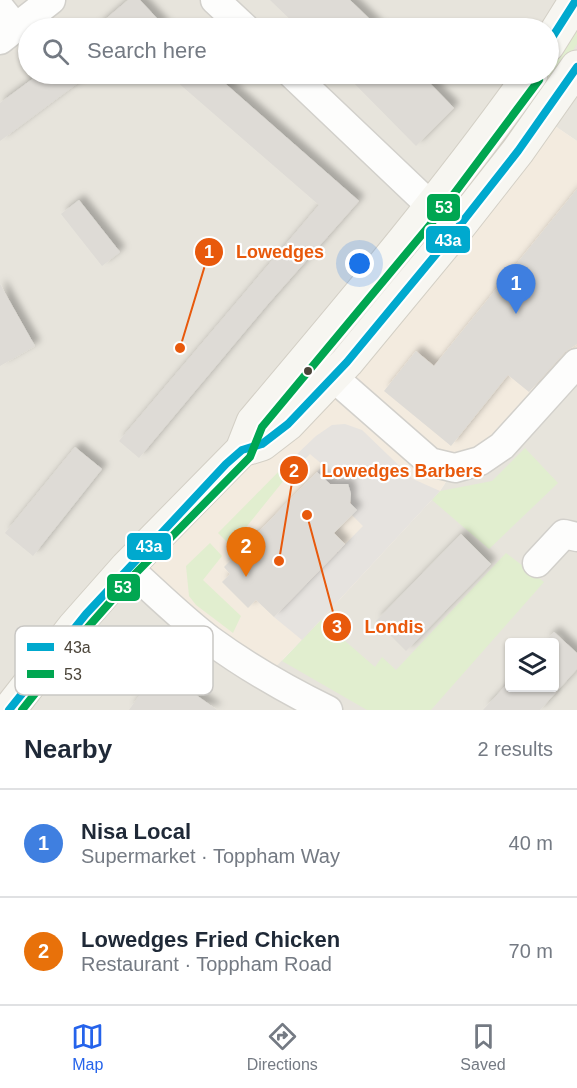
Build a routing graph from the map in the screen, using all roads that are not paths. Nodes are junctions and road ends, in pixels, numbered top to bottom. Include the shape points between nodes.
1 (51, 0) edge
2 (215, 0) edge
3 (576, 0) edge
4 (234, 18) edge
5 (5, 25) edge
6 (559, 28) edge
7 (577, 67) edge
8 (302, 84) edge
9 (524, 84) edge
10 (431, 208) junction
11 (456, 230) junction
12 (308, 356) junction
13 (577, 363) edge
14 (333, 377) junction
15 (242, 450) junction
16 (577, 537) edge
17 (537, 562) dead end
18 (127, 567) junction
19 (75, 626) edge
20 (194, 626) edge
21 (213, 642) edge
22 (21, 695) edge
23 (9, 710) edge
24 (328, 710) edge

1 - 5 street
2 - 4 street
3 - 6 street
7 - 11 street
8 - 10 street
9 - 10 street
10 - 11 street
10 - 12 street
11 - 14 street
12 - 14 street
12 - 15 street via 253,422
13 - 14 street via 502,446 480,461 455,468 430,462
14 - 15 street via 288,424 262,444
15 - 18 street
16 - 17 street via 564,534
18 - 19 street
18 - 20 street
21 - 24 street via 288,690
22 - 23 street

